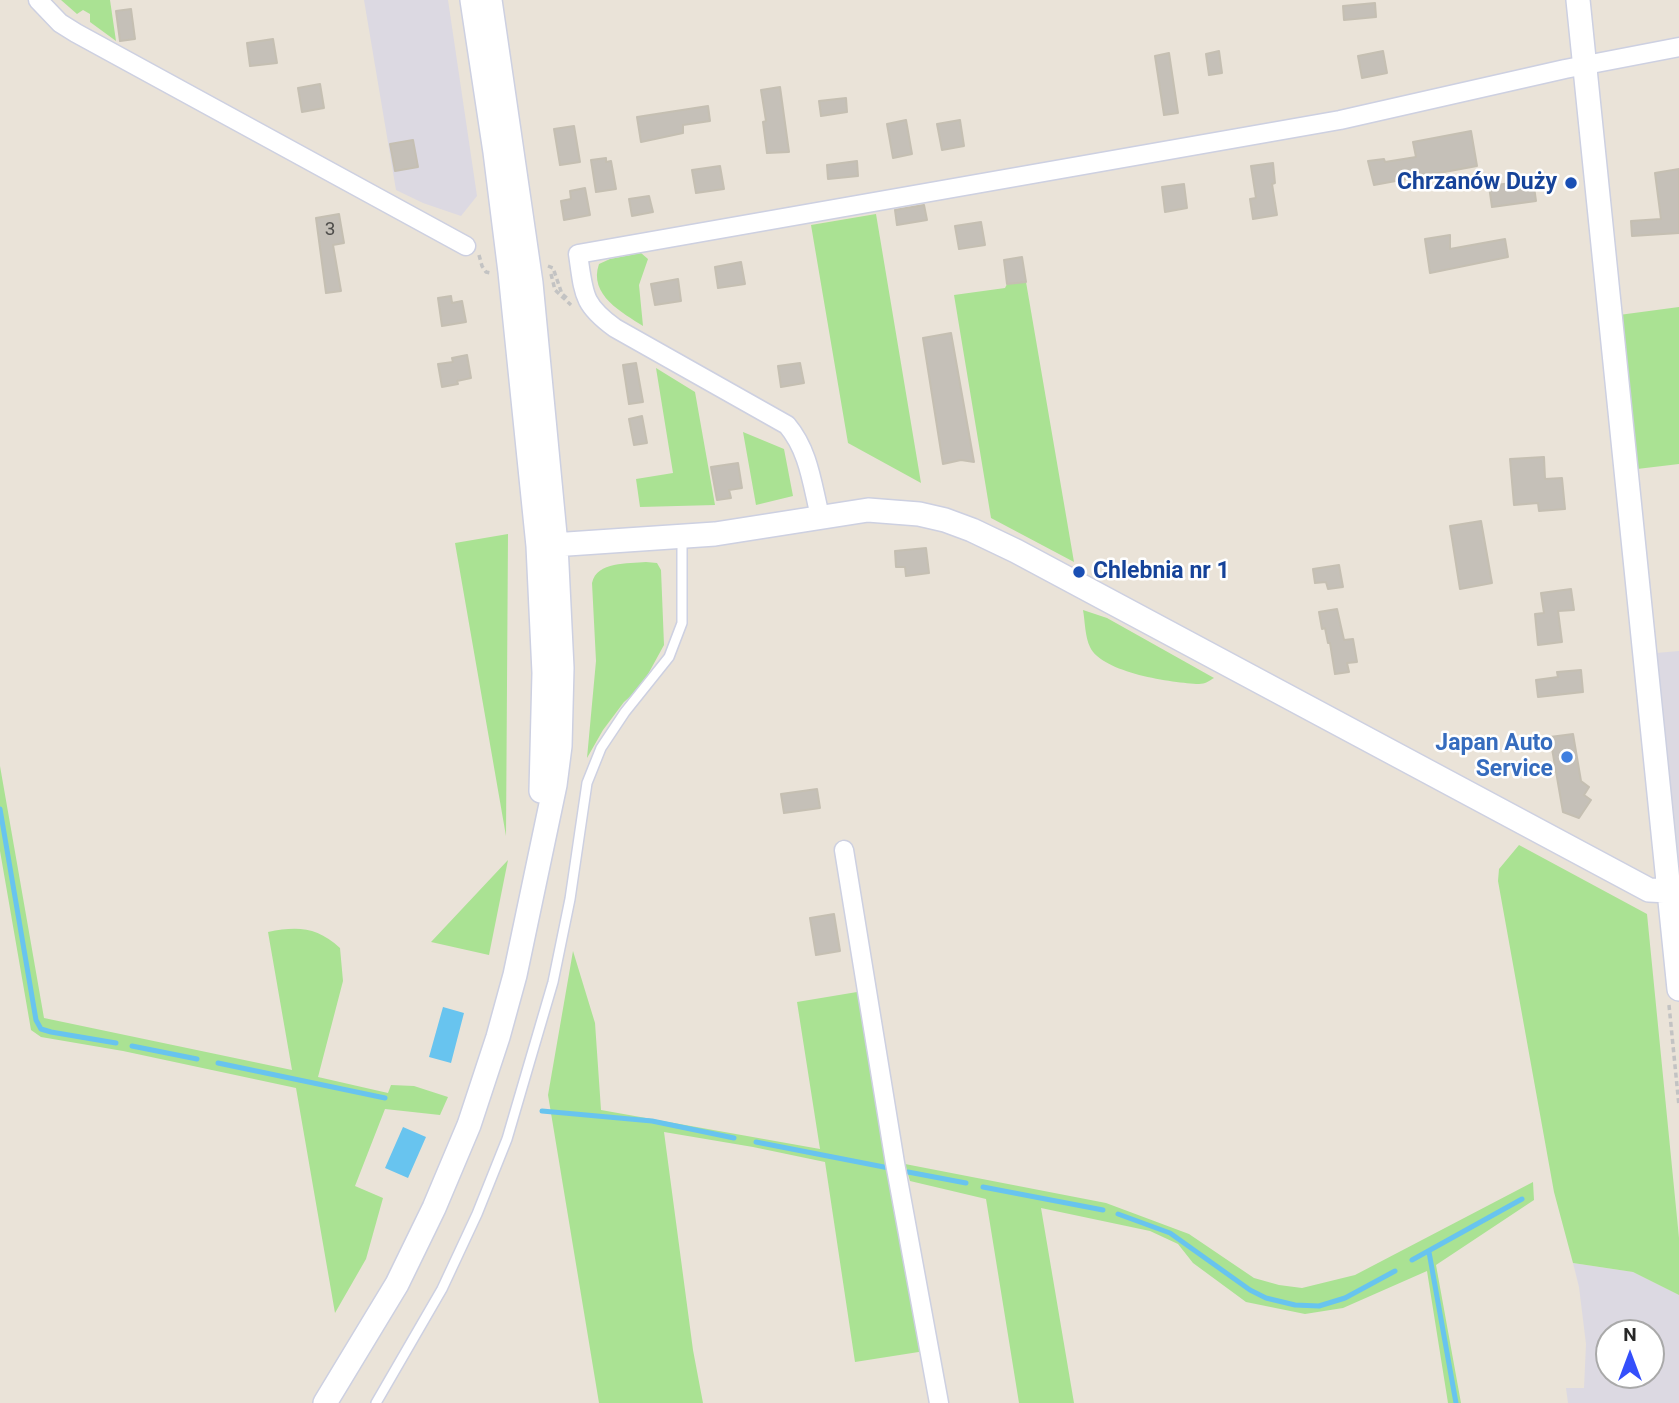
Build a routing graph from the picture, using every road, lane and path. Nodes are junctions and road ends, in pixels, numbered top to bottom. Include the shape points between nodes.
1 (37, 0) edge
2 (472, 0) edge
3 (490, 0) edge
4 (1578, 0) edge
5 (1679, 47) edge
6 (1584, 66) junction
7 (463, 245) joint
8 (542, 267) dead end
9 (494, 273) dead end
10 (589, 304) junction
11 (820, 516) junction
12 (682, 537) junction
13 (547, 546) junction
14 (844, 850) dead end
15 (1669, 891) junction
16 (1679, 989) edge
17 (325, 1403) edge
18 (376, 1403) edge
19 (939, 1403) edge

1 - 7 street via 76,33
2 - 13 street
3 - 13 street via 531,283
4 - 6 street
5 - 6 street
6 - 10 street via 1340,120 578,254
6 - 15 street
7 - 9 path via 477,247 482,266
8 - 10 path via 549,269 555,290 573,306
10 - 11 street via 615,328 787,425 809,464
11 - 12 street
11 - 15 street via 892,511 972,530 1652,891
12 - 13 street
12 - 18 lane via 682,623 669,657 601,748 587,783 553,982 507,1139 442,1289
13 - 17 street via 561,626 561,720 555,785 509,1001 469,1125 434,1208 397,1284
14 - 19 street
15 - 16 street

